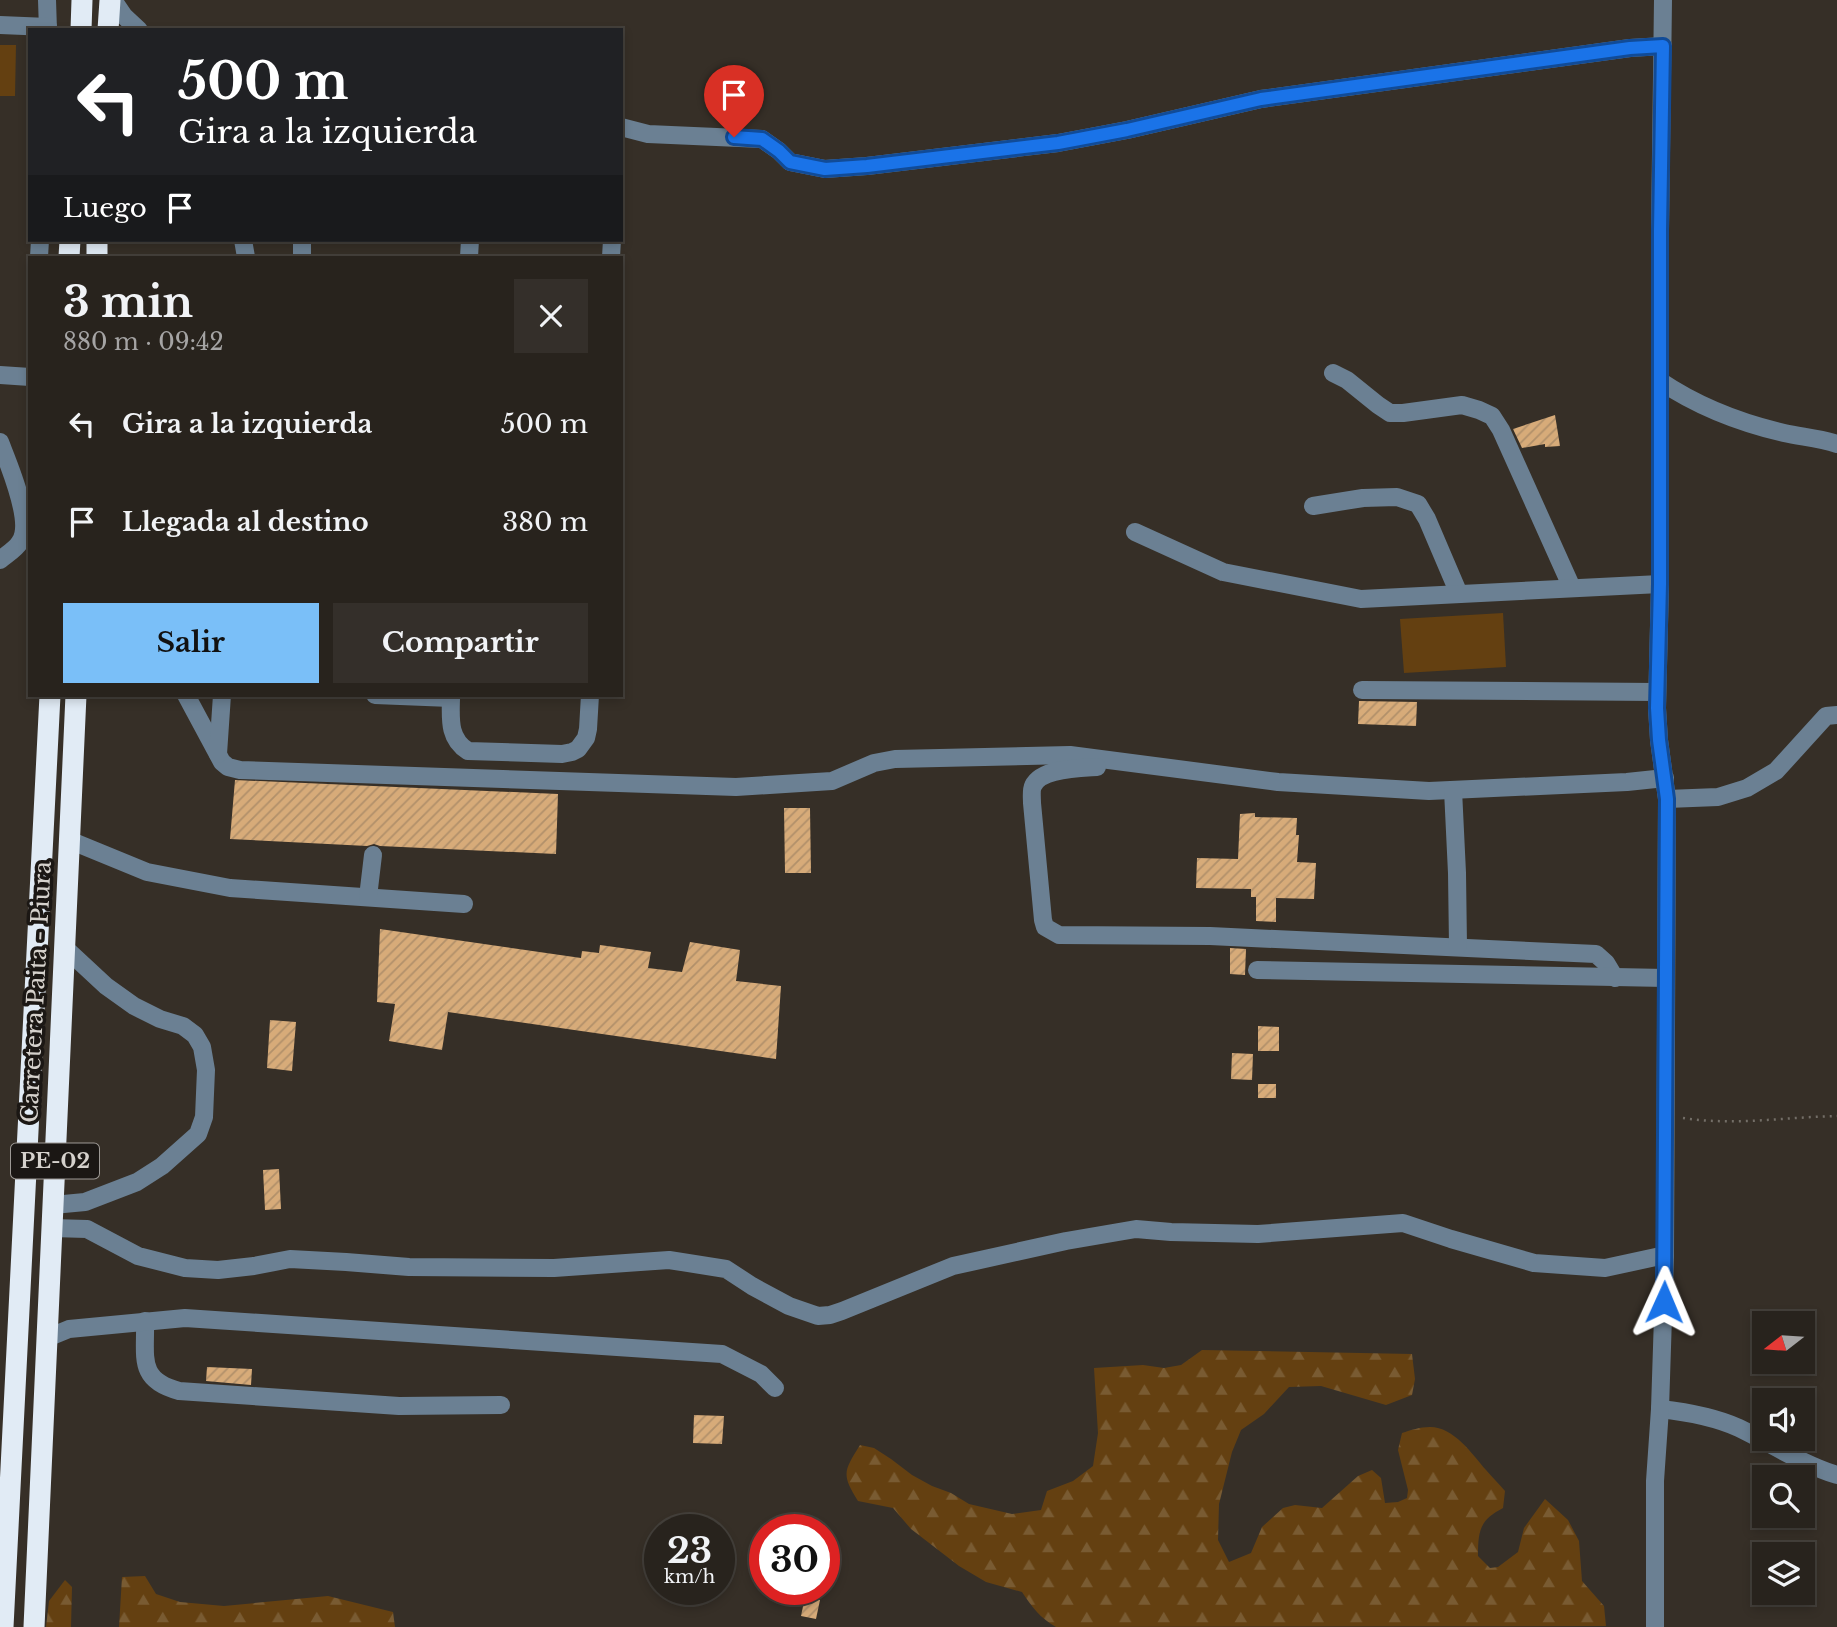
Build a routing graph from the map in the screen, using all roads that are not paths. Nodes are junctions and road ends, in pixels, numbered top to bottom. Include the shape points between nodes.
1 (47, 0) edge
2 (82, 0) edge
3 (111, 0) edge
4 (1663, 0) edge
5 (0, 25) edge
6 (48, 28) edge
7 (80, 28) edge
8 (108, 28) edge
9 (137, 28) edge
10 (1663, 46) junction
11 (623, 128) edge
12 (1333, 373) dead end
13 (0, 374) edge
14 (28, 376) edge
15 (1660, 381) junction
16 (0, 442) edge
17 (1837, 444) edge
18 (1313, 506) dead end
19 (1135, 532) dead end
20 (0, 560) edge
21 (1660, 584) junction
22 (1572, 588) junction
23 (1459, 594) junction
24 (1362, 690) dead end
25 (1657, 692) junction
26 (50, 697) edge
27 (76, 697) edge
28 (187, 697) edge
29 (222, 697) edge
30 (451, 697) edge
31 (590, 697) edge
32 (1837, 715) edge
33 (218, 757) junction
34 (1149, 765) junction
35 (1665, 778) junction
36 (1453, 790) junction
37 (1667, 799) junction
38 (69, 841) junction
39 (373, 855) dead end
40 (368, 897) junction
41 (464, 904) dead end
42 (64, 947) junction
43 (1458, 947) junction
44 (1257, 970) dead end
45 (1615, 978) junction
46 (1666, 978) junction
47 (53, 1205) junction
48 (52, 1228) junction
49 (1665, 1255) junction
50 (145, 1321) junction
51 (47, 1338) junction
52 (775, 1388) dead end
53 (501, 1405) dead end
54 (1661, 1409) junction
55 (1837, 1475) edge
56 (3, 1627) edge
57 (34, 1627) edge
58 (1655, 1627) edge

1 - 6 street
2 - 7 highway
3 - 8 highway
3 - 9 street
4 - 10 street
5 - 6 street
10 - 11 street via 1261,99 1058,143 867,166 825,169 790,162 762,139 648,134
10 - 15 street
12 - 22 street via 1390,413 1462,405 1492,416
13 - 14 street
15 - 17 street via 1695,402 1745,422
15 - 21 street
16 - 20 street via 21,499 24,524 20,544
18 - 23 street via 1397,496 1418,504
19 - 23 street via 1223,572 1361,599
21 - 22 street
21 - 25 street
22 - 23 street
24 - 25 street
25 - 35 street
26 - 56 highway, Carretera Paita - Piura / PE-02
27 - 38 highway, Carretera Paita - Piura / PE-02
28 - 33 street
29 - 33 street
30 - 31 street via 452,732 468,751 562,754 578,749 586,738
32 - 37 street via 1826,716 1776,771 1747,788 1718,797
33 - 34 street via 228,768 240,770 736,787 832,782 895,759 1070,755
34 - 36 street via 1278,782
34 - 43 street via 1071,768 1040,777 1033,786 1043,920 1051,932
35 - 36 street
35 - 37 street
36 - 43 street
37 - 46 street
38 - 40 street via 147,872 230,888
38 - 42 highway, Carretera Paita - Piura / PE-02
39 - 40 street
40 - 41 street
42 - 47 highway, Carretera Paita - Piura / PE-02
42 - 47 street via 134,1006 195,1035 206,1070 204,1117 198,1135 137,1182 85,1202
43 - 45 street via 1596,954
44 - 45 street
45 - 46 street
46 - 49 street
47 - 48 highway, Carretera Paita - Piura / PE-02
48 - 49 street via 87,1229 138,1256 185,1268 254,1266 290,1259 409,1267 541,1268 669,1259 726,1269 789,1306 818,1316 842,1311 953,1266 1136,1229 1258,1234 1403,1223 1534,1263 1605,1268
48 - 51 highway, Carretera Paita - Piura / PE-02
49 - 54 street
50 - 51 street via 69,1329
50 - 52 street via 185,1318 722,1354 747,1365
50 - 53 street via 150,1375 160,1385 179,1391 399,1406
51 - 57 highway, Carretera Paita - Piura / PE-02
54 - 55 street via 1737,1427
54 - 58 street via 1654,1481

